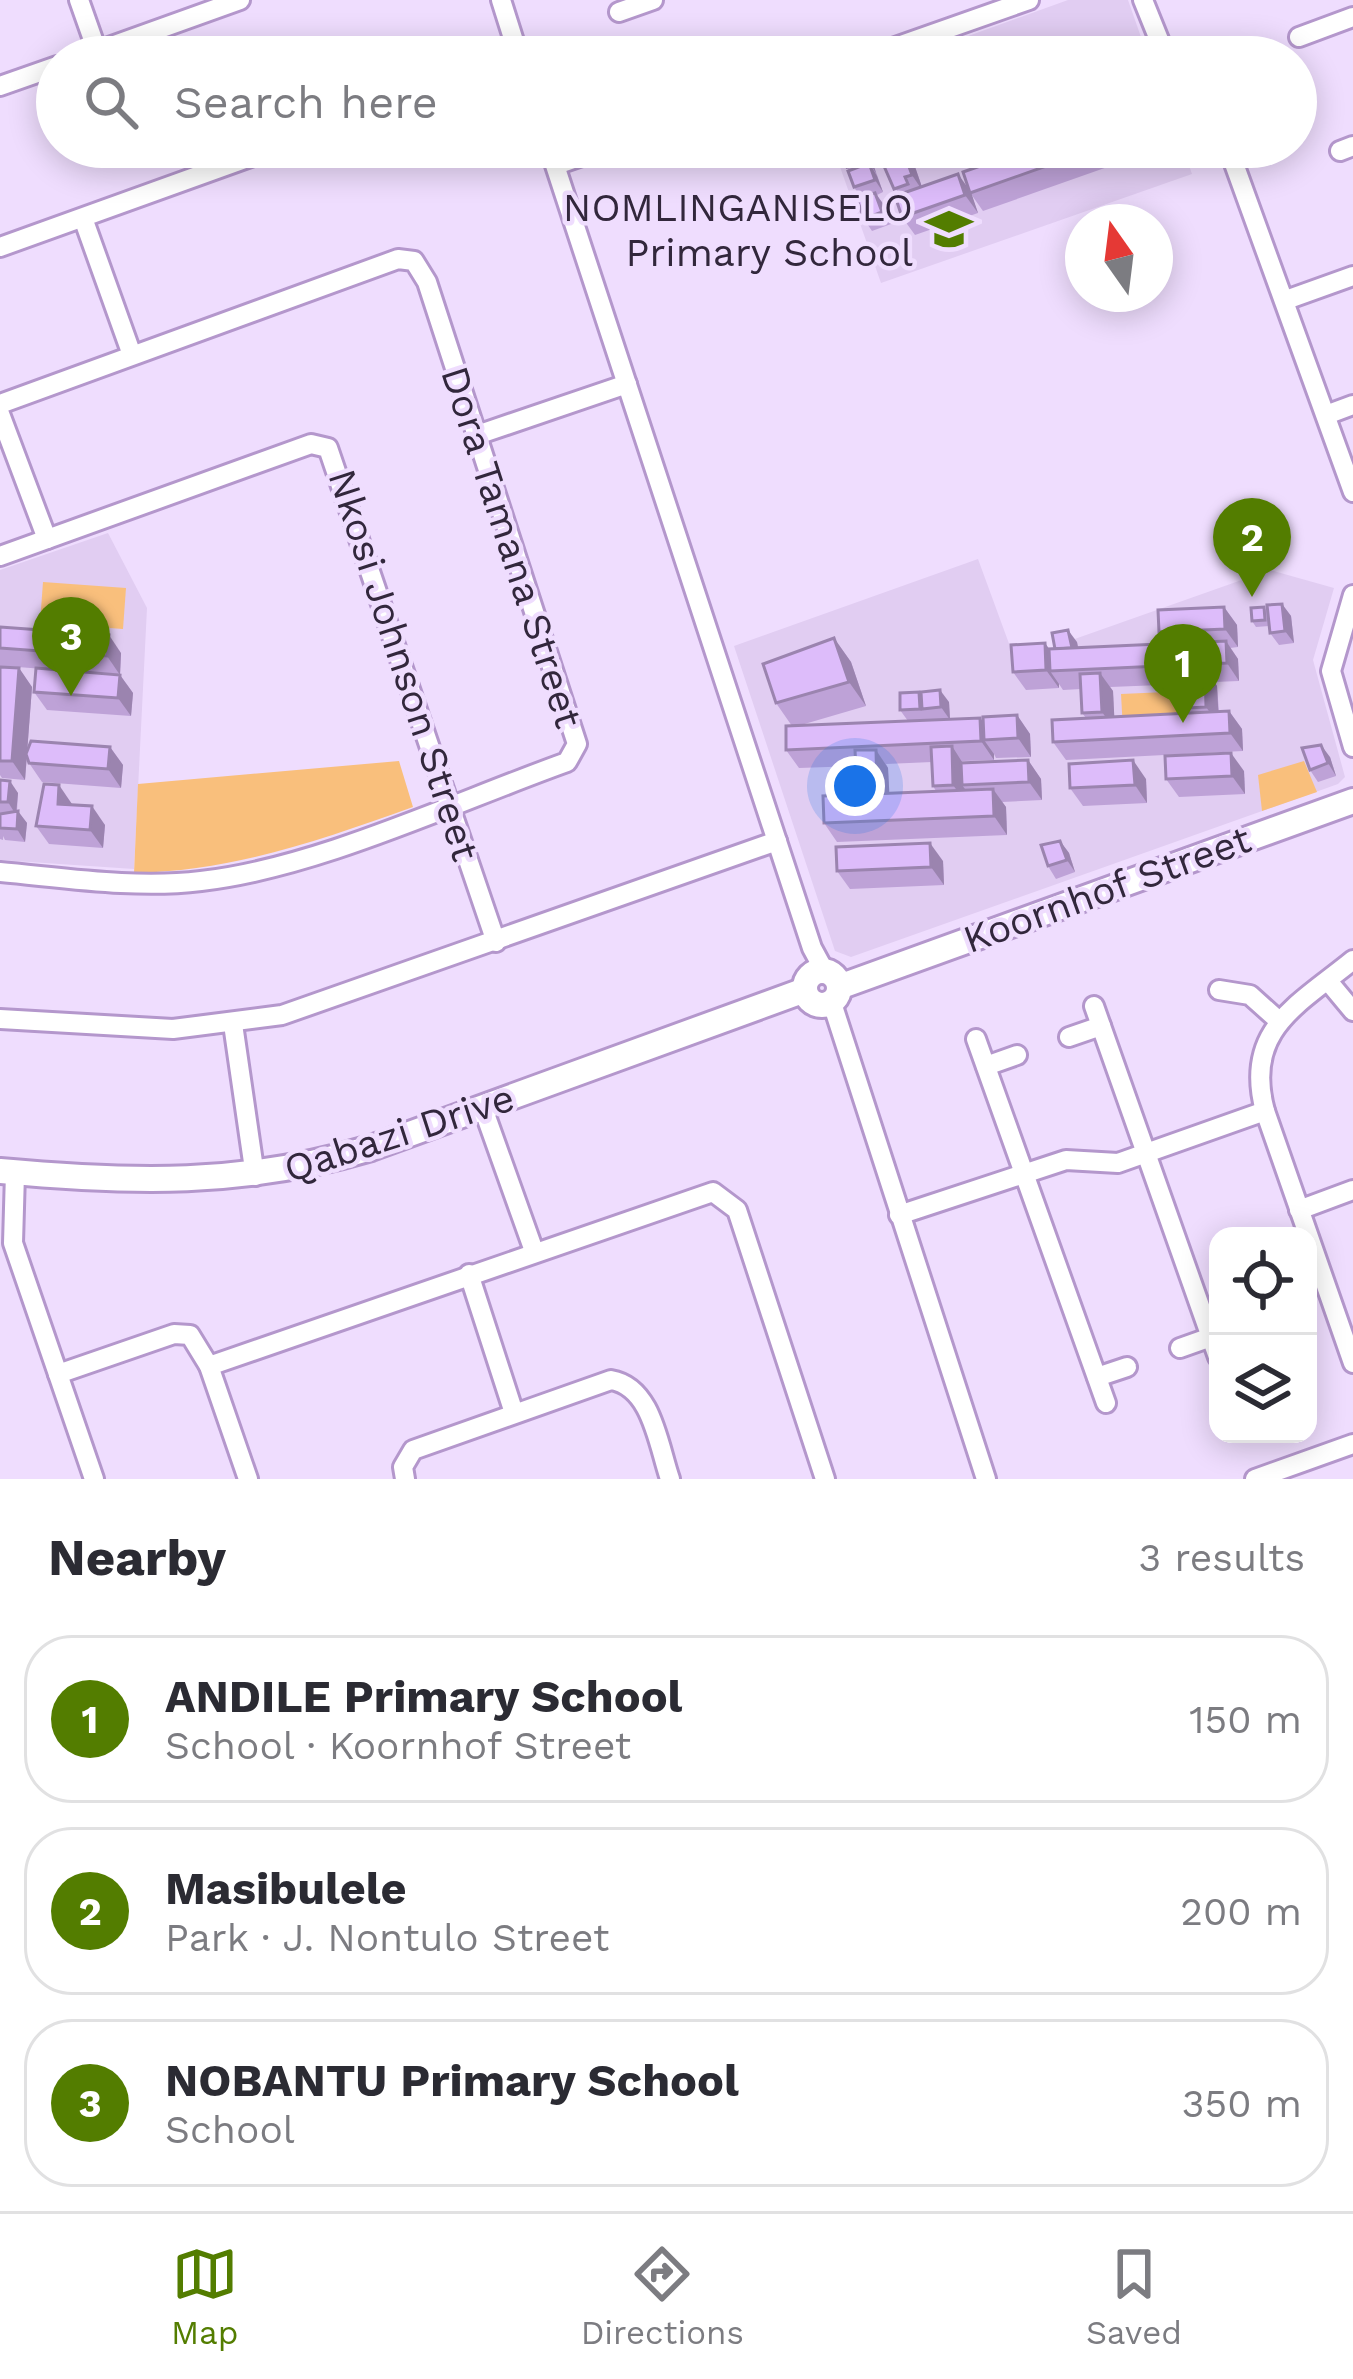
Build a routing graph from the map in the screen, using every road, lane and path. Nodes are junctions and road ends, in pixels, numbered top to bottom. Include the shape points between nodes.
1 (80, 0) edge
2 (240, 0) edge
3 (500, 0) edge
4 (1029, 0) edge
5 (1143, 0) edge
6 (650, 1) edge
7 (619, 12) dead end
8 (1353, 17) edge
9 (86, 36) edge
10 (139, 36) edge
11 (512, 36) edge
12 (927, 36) edge
13 (1158, 36) edge
14 (1302, 36) edge
15 (36, 73) edge
16 (0, 86) edge
17 (220, 168) edge
18 (556, 168) edge
19 (1236, 168) edge
20 (83, 218) junction
21 (0, 247) edge
22 (1353, 276) edge
23 (1286, 300) junction
24 (133, 355) junction
25 (627, 384) junction
26 (0, 404) edge
27 (1353, 405) edge
28 (0, 414) edge
29 (1326, 415) junction
30 (477, 435) junction
31 (1353, 492) edge
32 (46, 539) junction
33 (0, 556) edge
34 (1353, 595) edge
35 (1353, 747) edge
36 (1353, 802) edge
37 (451, 803) junction
38 (776, 841) junction
39 (0, 872) edge
40 (496, 942) junction
41 (1353, 960) edge
42 (1328, 981) junction
43 (822, 989) junction
44 (1219, 990) dead end
45 (1353, 1011) edge
46 (0, 1019) edge
47 (1280, 1021) junction
48 (232, 1024) junction
49 (1069, 1037) dead end
50 (976, 1039) dead end
51 (1017, 1055) dead end
52 (986, 1066) junction
53 (483, 1108) junction
54 (1265, 1111) junction
55 (1146, 1154) junction
56 (8, 1172) edge
57 (1024, 1174) junction
58 (255, 1176) junction
59 (1353, 1190) edge
60 (1299, 1210) junction
61 (899, 1215) junction
62 (534, 1251) junction
63 (470, 1274) junction
64 (1346, 1322) edge
65 (1210, 1335) edge
66 (1209, 1338) edge
67 (1180, 1348) dead end
68 (1353, 1363) edge
69 (209, 1366) junction
70 (1127, 1366) dead end
71 (58, 1374) junction
72 (1097, 1377) junction
73 (1106, 1403) dead end
74 (514, 1413) junction
75 (1353, 1444) edge
76 (94, 1479) edge
77 (248, 1479) edge
78 (405, 1479) edge
79 (670, 1479) edge
80 (825, 1479) edge
81 (986, 1479) edge
82 (1255, 1479) edge

1 - 9 street
2 - 10 street
3 - 11 street
4 - 12 street
5 - 13 street
6 - 7 street
8 - 14 street
15 - 16 street
17 - 20 street
18 - 25 street
19 - 23 street
20 - 21 street
20 - 24 street
22 - 23 street
23 - 29 street
24 - 26 street, Dora Tamana Street
24 - 30 street, Dora Tamana Street via 409,260 427,282
25 - 30 street
25 - 38 street
27 - 29 street
28 - 32 street
29 - 31 street
30 - 37 street, Dora Tamana Street via 577,744 567,762
32 - 33 street, Nkosi Johnson Street
32 - 37 street, Nkosi Johnson Street via 305,446 328,448
34 - 35 street via 1331,670
36 - 43 street, Koornhof Street
37 - 39 street, Dora Tamana Street via 218,879
37 - 40 street, Nkosi Johnson Street
38 - 40 street
38 - 43 street
40 - 48 street via 330,1002
41 - 42 street
42 - 45 street
42 - 47 street
43 - 53 street, Qabazi Drive
43 - 61 street
44 - 47 street via 1250,995
46 - 48 street via 143,1029
47 - 54 street via 1262,1044
48 - 58 street
49 - 55 street via 1097,1016
50 - 52 street
51 - 52 street
52 - 57 street
53 - 58 street, Qabazi Drive via 352,1154
53 - 62 street
54 - 55 street
54 - 60 street
55 - 57 street via 1113,1163 1079,1157
55 - 65 street
56 - 58 street, Qabazi Drive via 134,1181
56 - 71 street via 13,1243
57 - 61 street
57 - 72 street
59 - 60 street
60 - 64 street
61 - 81 street
62 - 63 street
62 - 80 street via 703,1193 723,1194 737,1210
63 - 69 street
63 - 74 street
64 - 68 street
66 - 67 street
69 - 71 street via 195,1337 183,1333
69 - 77 street
70 - 72 street
71 - 76 street
72 - 73 street
74 - 78 street via 413,1450
74 - 79 street via 604,1381 632,1386
75 - 82 street

